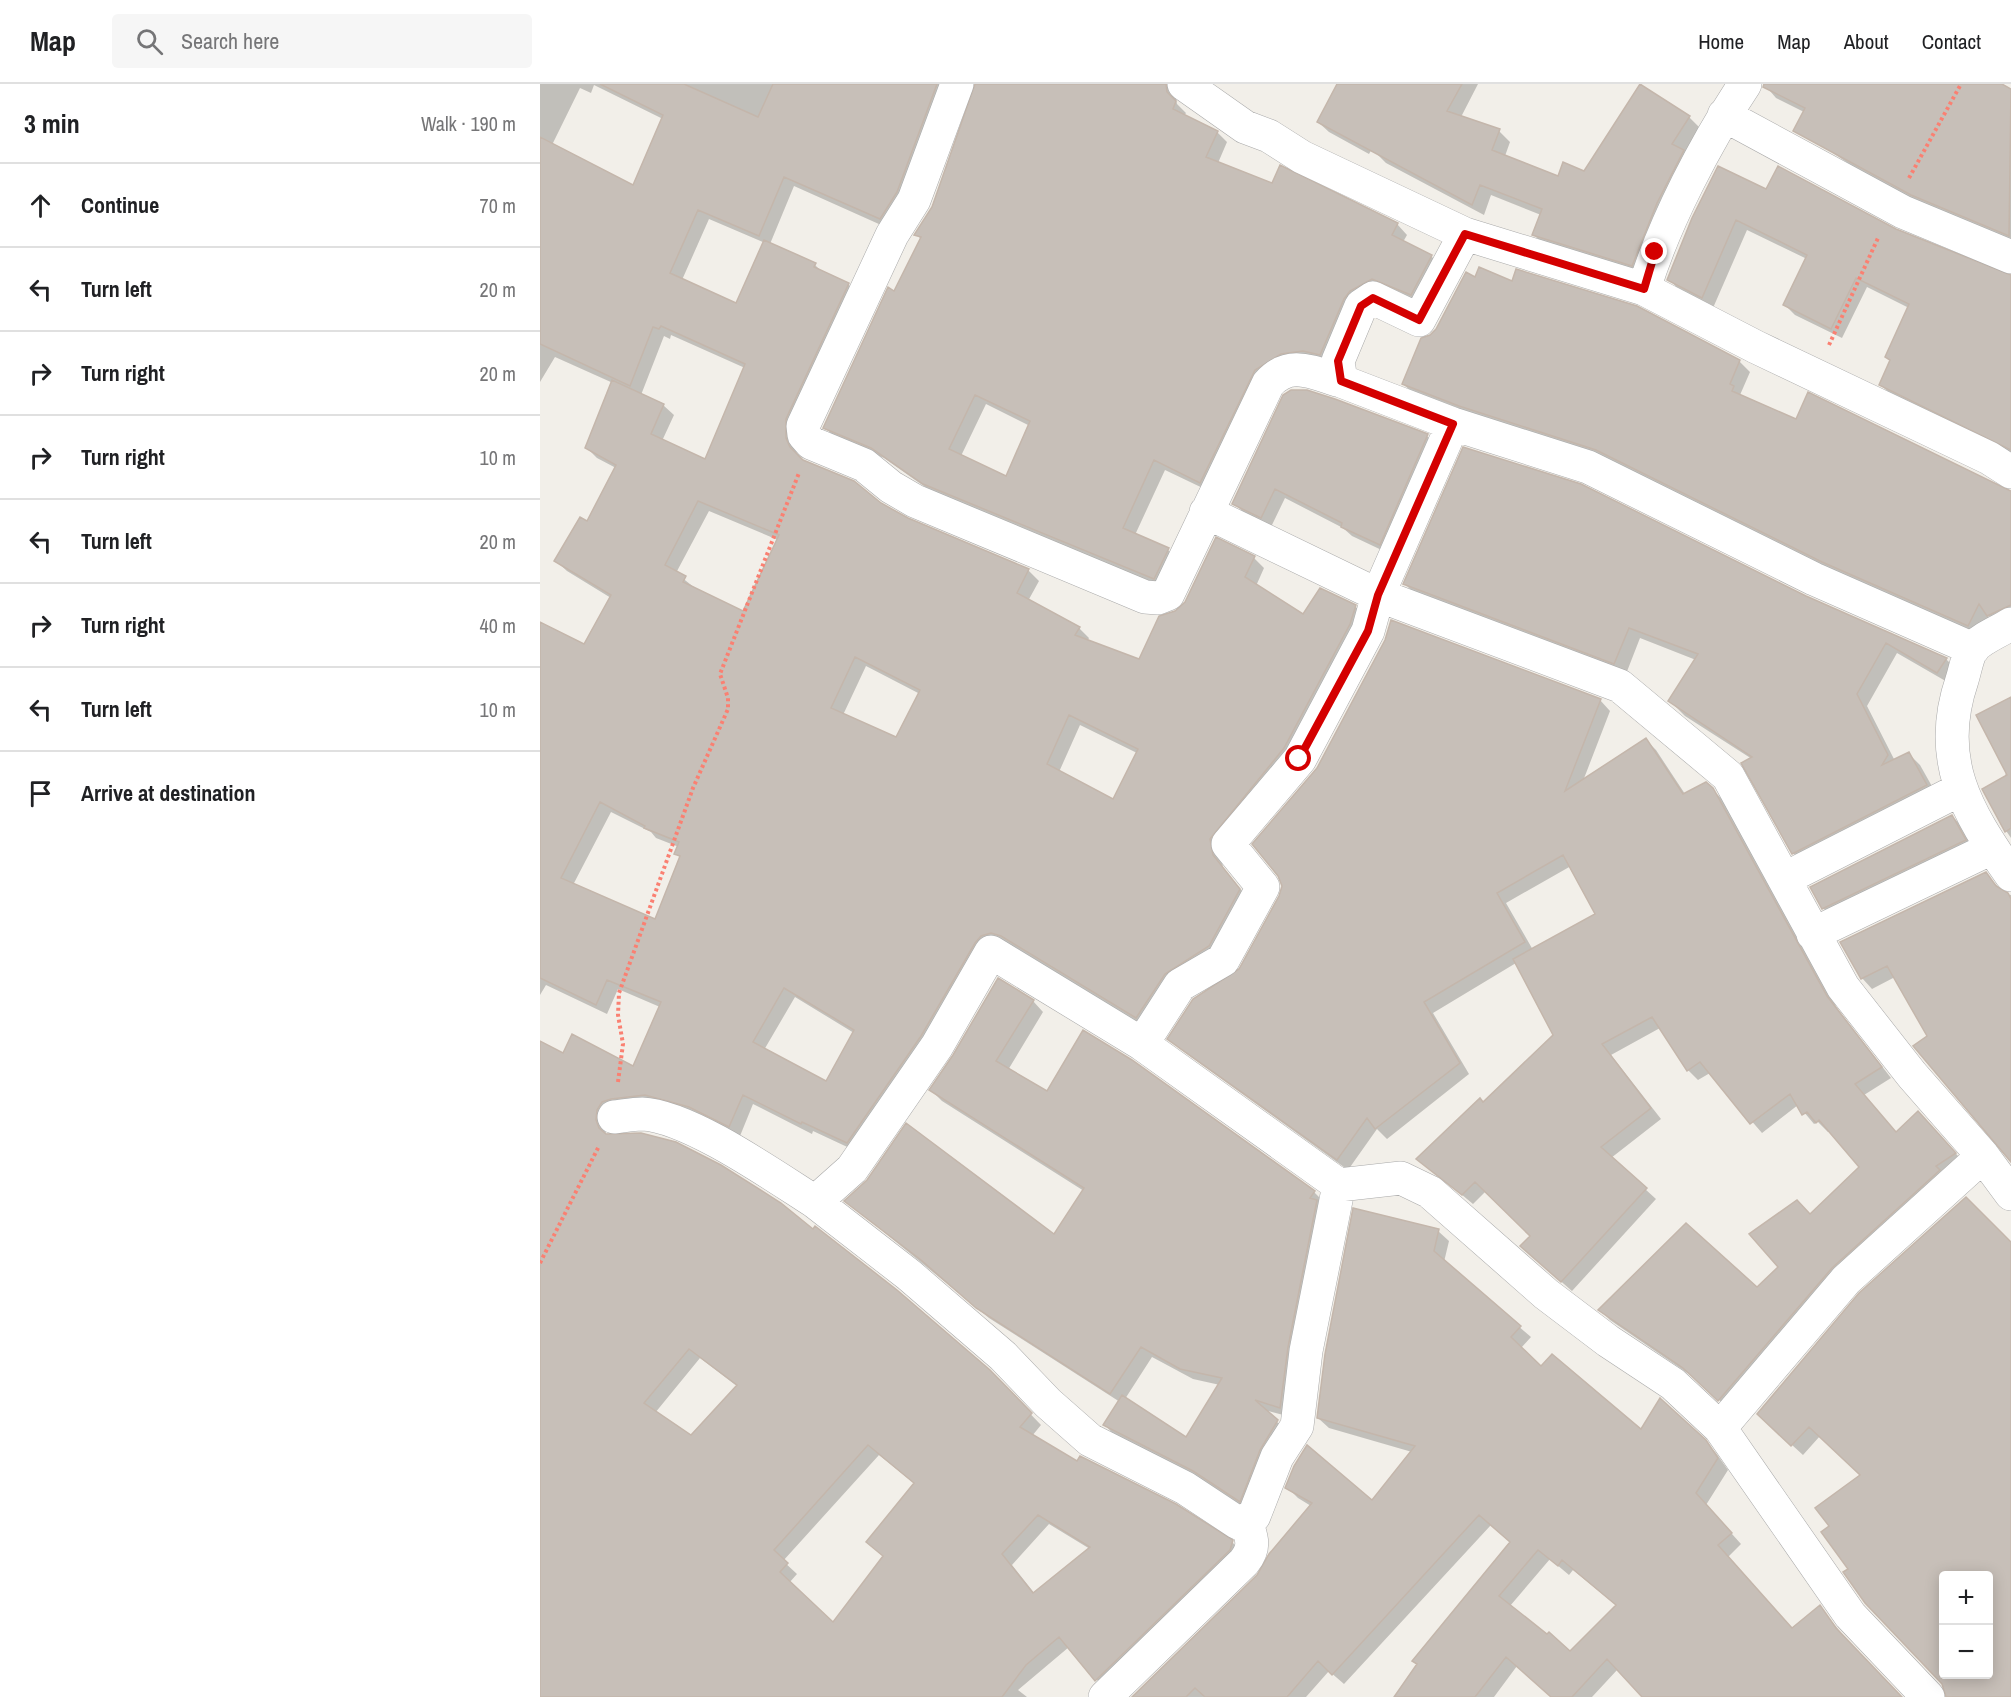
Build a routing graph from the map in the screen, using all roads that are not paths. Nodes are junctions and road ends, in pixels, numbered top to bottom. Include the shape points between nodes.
1 (957, 84) edge
2 (1184, 84) edge
3 (1745, 84) edge
4 (1724, 116) junction
5 (1465, 234) junction
6 (2011, 256) edge
7 (1644, 289) junction
8 (1341, 381) junction
9 (1453, 424) junction
10 (2011, 472) edge
11 (1206, 512) junction
12 (1378, 595) junction
13 (2011, 624) edge
14 (1973, 649) junction
15 (1959, 790) junction
16 (1992, 848) junction
17 (2011, 875) edge
18 (1784, 879) junction
19 (1814, 934) junction
20 (1142, 1044) junction
21 (614, 1117) road end
22 (1983, 1156) junction
23 (1339, 1185) junction
24 (2011, 1194) edge
25 (815, 1202) junction
26 (1720, 1428) junction
27 (1246, 1521) junction
28 (1105, 1697) edge
29 (1928, 1697) edge

1 - 11 street via 914,200 892,235 803,426 804,435 811,443 864,465 915,501 1145,597 1168,594
2 - 5 street via 1245,127
3 - 4 street
4 - 6 street via 1903,212
4 - 7 street via 1655,252
5 - 7 street
5 - 8 street via 1419,320 1373,298 1361,306 1338,361
7 - 10 street
8 - 9 street
8 - 11 street via 1297,369 1277,374 1268,384
9 - 12 street
9 - 14 street via 1588,467 1814,579
11 - 12 street
12 - 18 street via 1620,686 1728,776
12 - 20 street via 1368,631 1299,759 1228,844 1263,888 1223,960 1180,985
13 - 14 street
14 - 15 street via 1958,690 1950,736
15 - 16 street
15 - 18 street
16 - 17 street
16 - 19 street
18 - 19 street
19 - 22 street via 1842,987
20 - 23 street
20 - 25 street via 991,952 937,1046 852,1168
21 - 25 street via 643,1114 669,1120 733,1150
22 - 24 street
22 - 26 street via 1846,1280
23 - 26 street via 1401,1178 1430,1192 1546,1294 1673,1384
23 - 27 street via 1306,1351 1297,1426 1277,1457 1254,1516
25 - 27 street via 918,1282 1003,1356 1090,1440 1185,1488 1238,1523
26 - 29 street via 1850,1615
27 - 28 street via 1253,1541 1244,1562

